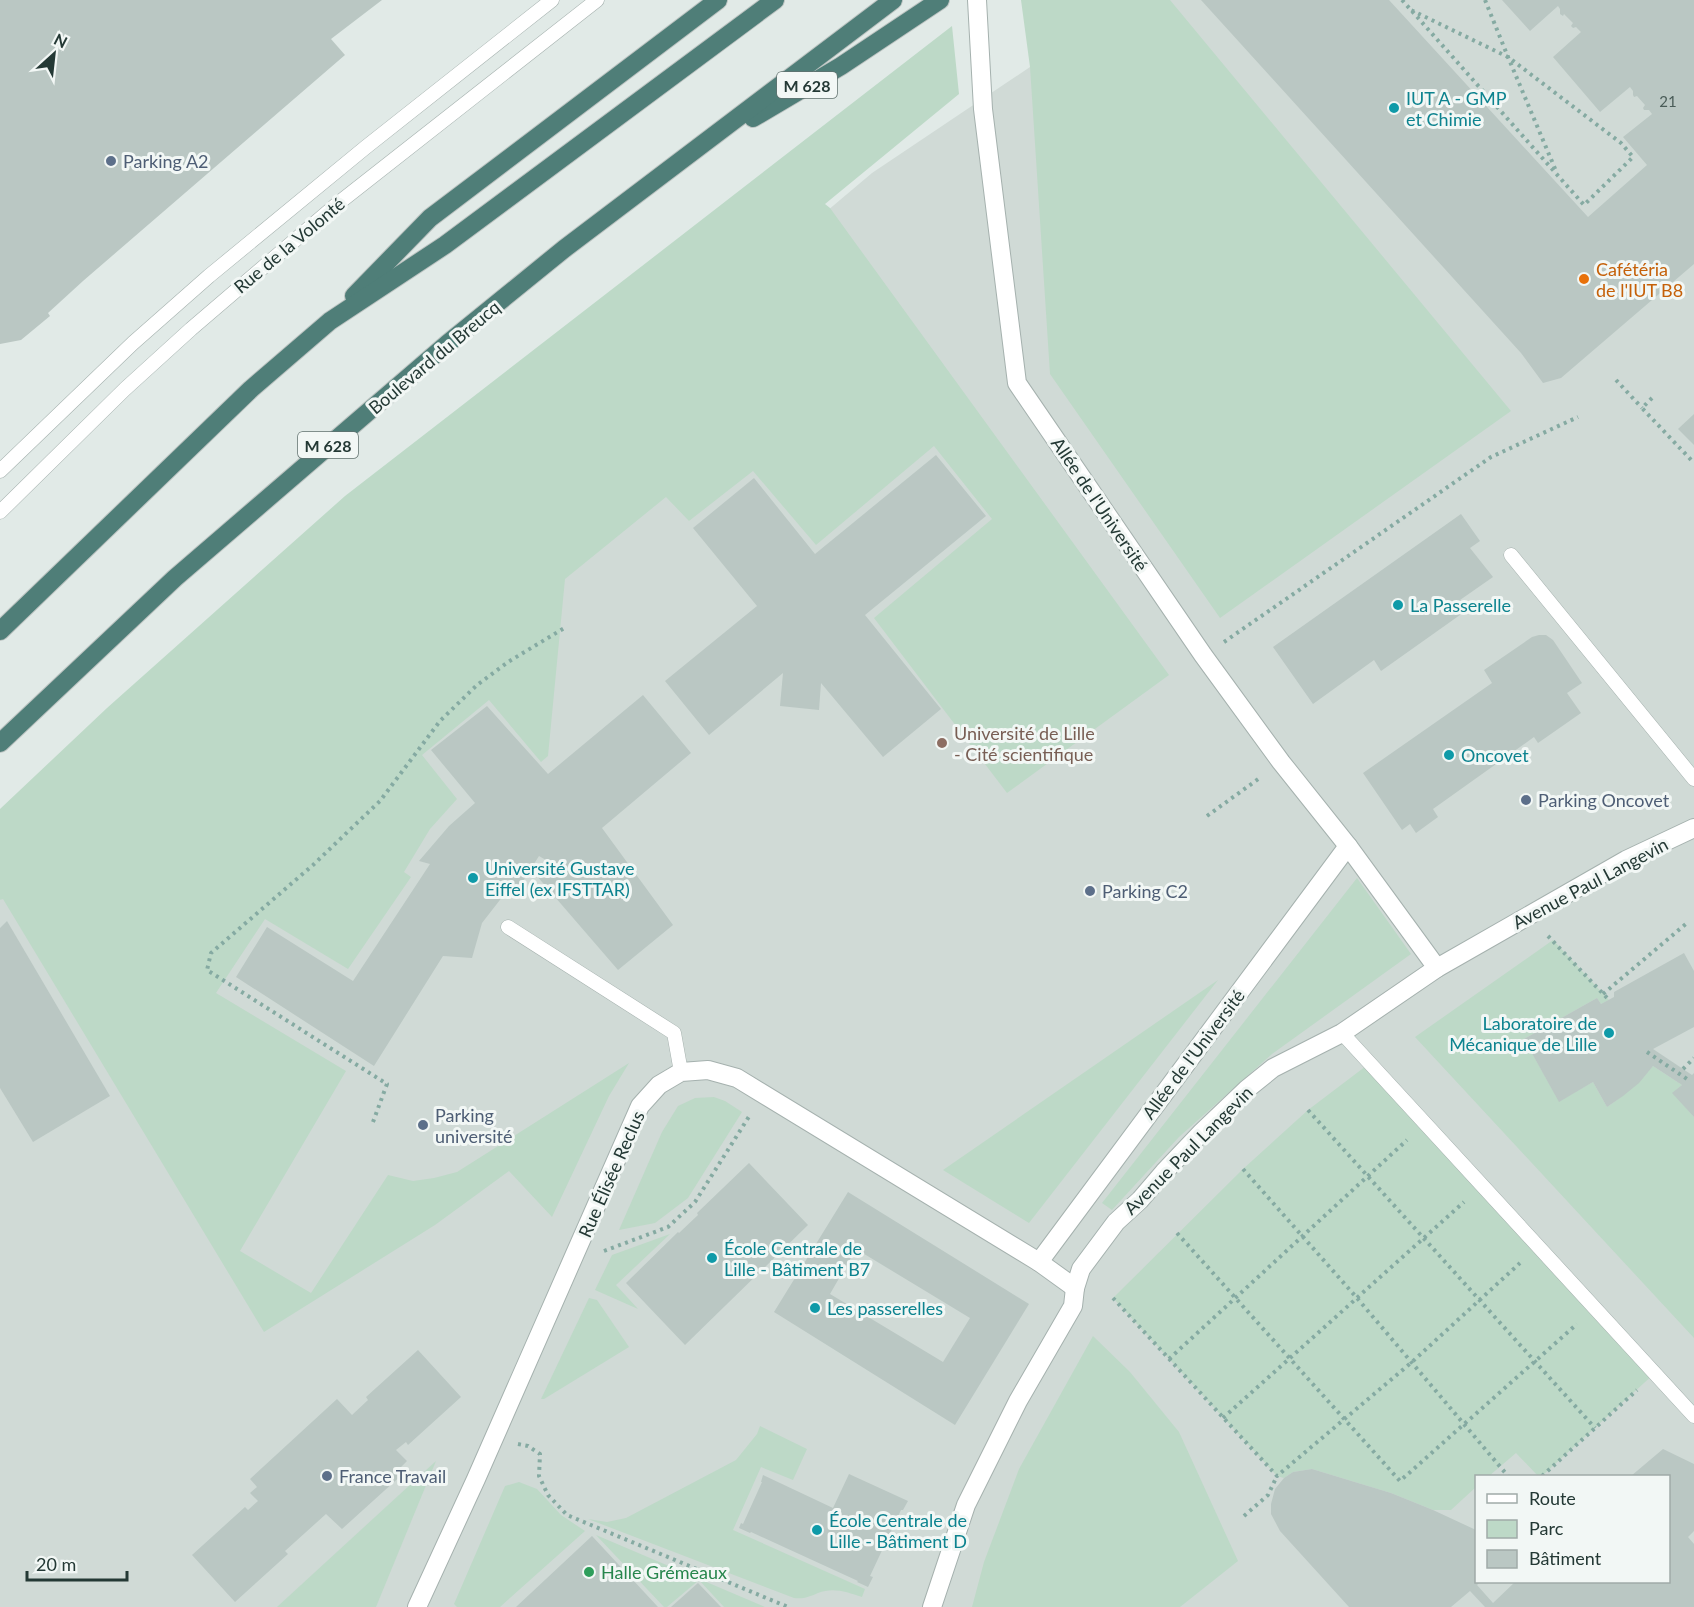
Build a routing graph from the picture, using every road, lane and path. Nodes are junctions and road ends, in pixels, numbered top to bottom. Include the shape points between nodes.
1 (552, 0) edge
2 (597, 0) edge
3 (718, 0) edge
4 (775, 0) edge
5 (893, 0) edge
6 (939, 0) edge
7 (977, 0) edge
8 (1402, 0) edge
9 (1485, 0) edge
10 (1411, 10) junction
11 (1508, 57) junction
12 (672, 166) junction
13 (1558, 176) junction
14 (330, 321) junction
15 (1616, 380) dead end
16 (1652, 398) dead end
17 (1642, 408) junction
18 (1578, 417) dead end
19 (1694, 463) edge
20 (0, 471) edge
21 (0, 512) edge
22 (1512, 555) dead end
23 (566, 627) dead end
24 (0, 631) edge
25 (1203, 655) junction
26 (0, 743) edge
27 (1281, 762) junction
28 (1694, 779) edge
29 (1207, 816) dead end
30 (1694, 828) edge
31 (1348, 846) junction
32 (1529, 916) junction
33 (1688, 924) dead end
34 (508, 927) dead end
35 (1437, 968) junction
36 (1603, 994) junction
37 (1609, 1000) dead end
38 (1342, 1033) junction
39 (1647, 1052) dead end
40 (1694, 1058) edge
41 (1683, 1069) dead end
42 (681, 1072) junction
43 (1687, 1079) dead end
44 (761, 1092) junction
45 (1308, 1110) dead end
46 (373, 1122) dead end
47 (1426, 1124) junction
48 (1243, 1169) dead end
49 (1368, 1176) junction
50 (1482, 1185) junction
51 (1177, 1233) dead end
52 (1303, 1236) junction
53 (1424, 1238) junction
54 (1538, 1246) junction
55 (1039, 1262) junction
56 (570, 1264) junction
57 (1075, 1288) junction
58 (1113, 1298) dead end
59 (1235, 1298) junction
60 (1357, 1298) junction
61 (1480, 1301) junction
62 (1595, 1307) junction
63 (1290, 1358) junction
64 (1168, 1359) junction
65 (1412, 1362) junction
66 (1535, 1362) junction
67 (1655, 1373) junction
68 (1694, 1416) edge
69 (1223, 1418) junction
70 (1345, 1420) junction
71 (1464, 1425) junction
72 (1594, 1428) junction
73 (494, 1438) junction
74 (1507, 1475) edge
75 (1543, 1475) edge
76 (1277, 1476) junction
77 (1244, 1515) dead end
78 (417, 1607) edge
79 (788, 1607) edge
80 (932, 1607) edge

1 - 20 lane, Rue de la Volonté via 210,276
2 - 21 lane, Rue de la Volonté via 327,213 191,329
3 - 14 highway via 430,218
4 - 14 highway via 445,245
5 - 12 highway, Boulevard du Breucq / M 628
6 - 12 highway, M 628 via 841,66
7 - 25 street, Allée de l'Université via 983,109 1017,383
8 - 10 path
9 - 11 path
10 - 11 path
10 - 13 path
11 - 13 path
11 - 13 path via 1621,143 1633,157 1584,205
12 - 26 highway, Boulevard du Breucq / M 628 via 564,249 311,460 175,578
14 - 24 highway via 251,389
15 - 17 path
16 - 17 path
17 - 19 path
18 - 25 path via 1491,457
22 - 28 lane
23 - 46 path via 477,685 440,721 380,801 211,953 207,970 387,1084
25 - 27 street, Allée de l'Université
27 - 29 path
27 - 31 street, Allée de l'Université
30 - 32 street, Avenue Paul Langevin via 1626,860
31 - 35 street, Allée de l'Université
31 - 55 street, Allée de l'Université
32 - 35 street, Avenue Paul Langevin
32 - 36 path
33 - 36 path
34 - 42 lane via 674,1033
35 - 38 street, Avenue Paul Langevin
36 - 37 path
38 - 47 lane
38 - 57 street, Avenue Paul Langevin via 1273,1068 1247,1089 1116,1222 1081,1269
39 - 43 path
40 - 41 path
42 - 44 street via 708,1070 737,1078
42 - 56 street, Rue Élisée Reclus via 659,1085 640,1106
44 - 55 street
44 - 56 path via 695,1202 668,1227
45 - 49 path
47 - 49 path
47 - 50 lane
48 - 52 path
49 - 52 path
49 - 53 path
50 - 53 path
50 - 54 lane
51 - 59 path
52 - 59 path
52 - 60 path
53 - 60 path
53 - 61 path
54 - 61 path
54 - 62 lane
55 - 57 street
56 - 73 street, Rue Élisée Reclus
57 - 80 street, Avenue Paul Langevin via 1073,1306 1018,1401 966,1505
58 - 64 path
59 - 63 path
59 - 64 path
60 - 63 path
60 - 65 path
61 - 65 path
61 - 66 path
62 - 66 path
62 - 67 lane
63 - 69 path
63 - 70 path
64 - 69 path
65 - 70 path
65 - 71 path
66 - 71 path
66 - 72 path
67 - 68 lane
67 - 72 path
69 - 76 path
70 - 71 path via 1400,1481
70 - 76 path
71 - 74 path
72 - 75 path
73 - 78 street, Rue Élisée Reclus
73 - 79 path via 528,1446 540,1454 539,1476 548,1495 567,1515
76 - 77 path via 1268,1495

